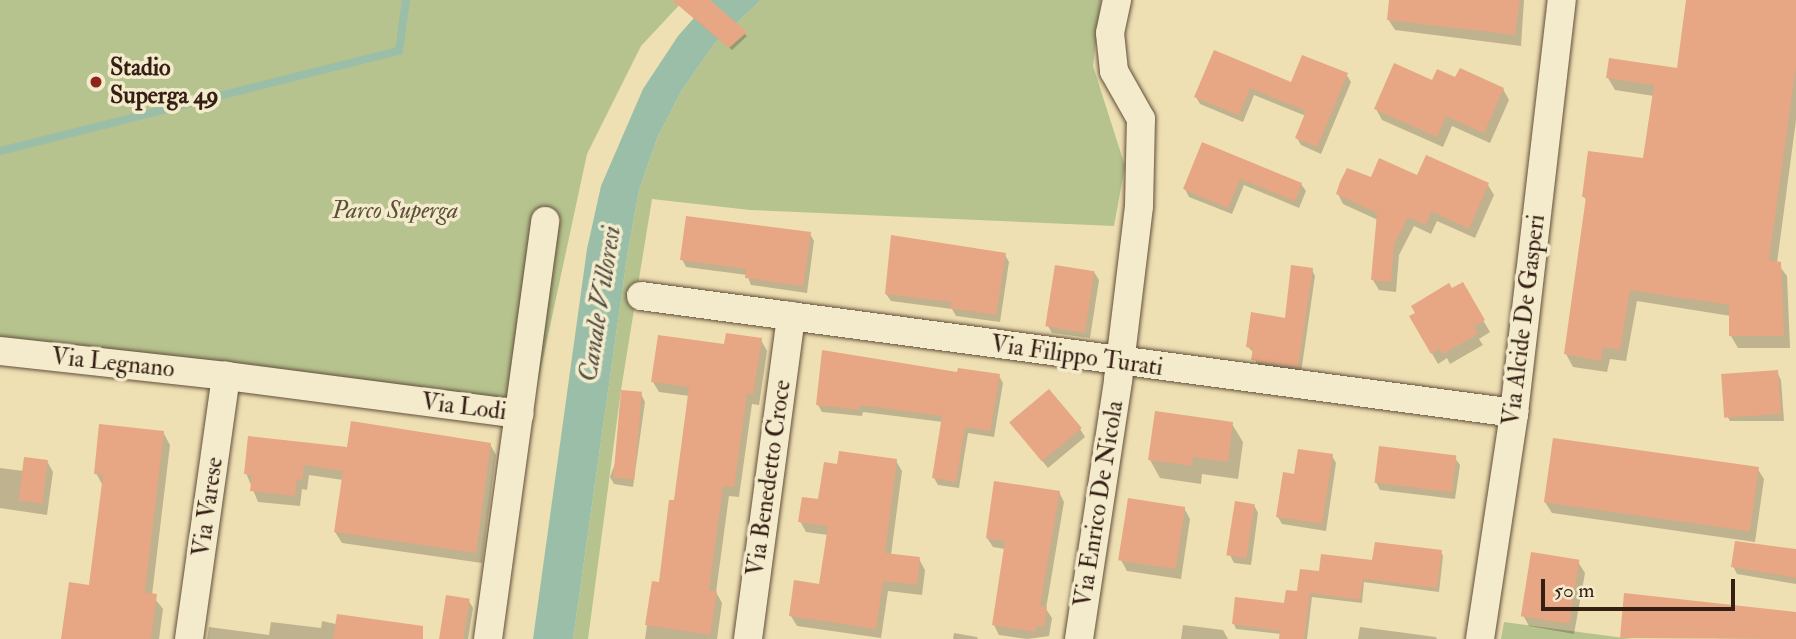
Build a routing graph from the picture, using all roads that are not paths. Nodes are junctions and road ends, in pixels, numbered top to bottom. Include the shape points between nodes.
1 (1116, 0) edge
2 (1562, 0) edge
3 (545, 221) dead end
4 (641, 296) dead end
5 (791, 316) junction
6 (0, 351) edge
7 (1121, 363) junction
8 (226, 376) junction
9 (1514, 413) junction
10 (520, 414) junction
11 (190, 639) edge
12 (488, 639) edge
13 (748, 639) edge
14 (1079, 639) edge
15 (1480, 639) edge

1 - 7 street, Via Enrico De Nicola via 1110,33 1114,71 1141,119 1139,206
2 - 9 street, Via Alcide De Gasperi
3 - 10 street
4 - 5 street, Via Filippo Turati
5 - 7 street, Via Filippo Turati
5 - 13 street, Via Benedetto Croce
6 - 8 street, Via Legnano
7 - 9 street, Via Filippo Turati
7 - 14 street, Via Enrico De Nicola
8 - 10 street, Via Lodi
8 - 11 street, Via Varese
9 - 15 street, Via Alcide De Gasperi
10 - 12 street, Via Lodi

